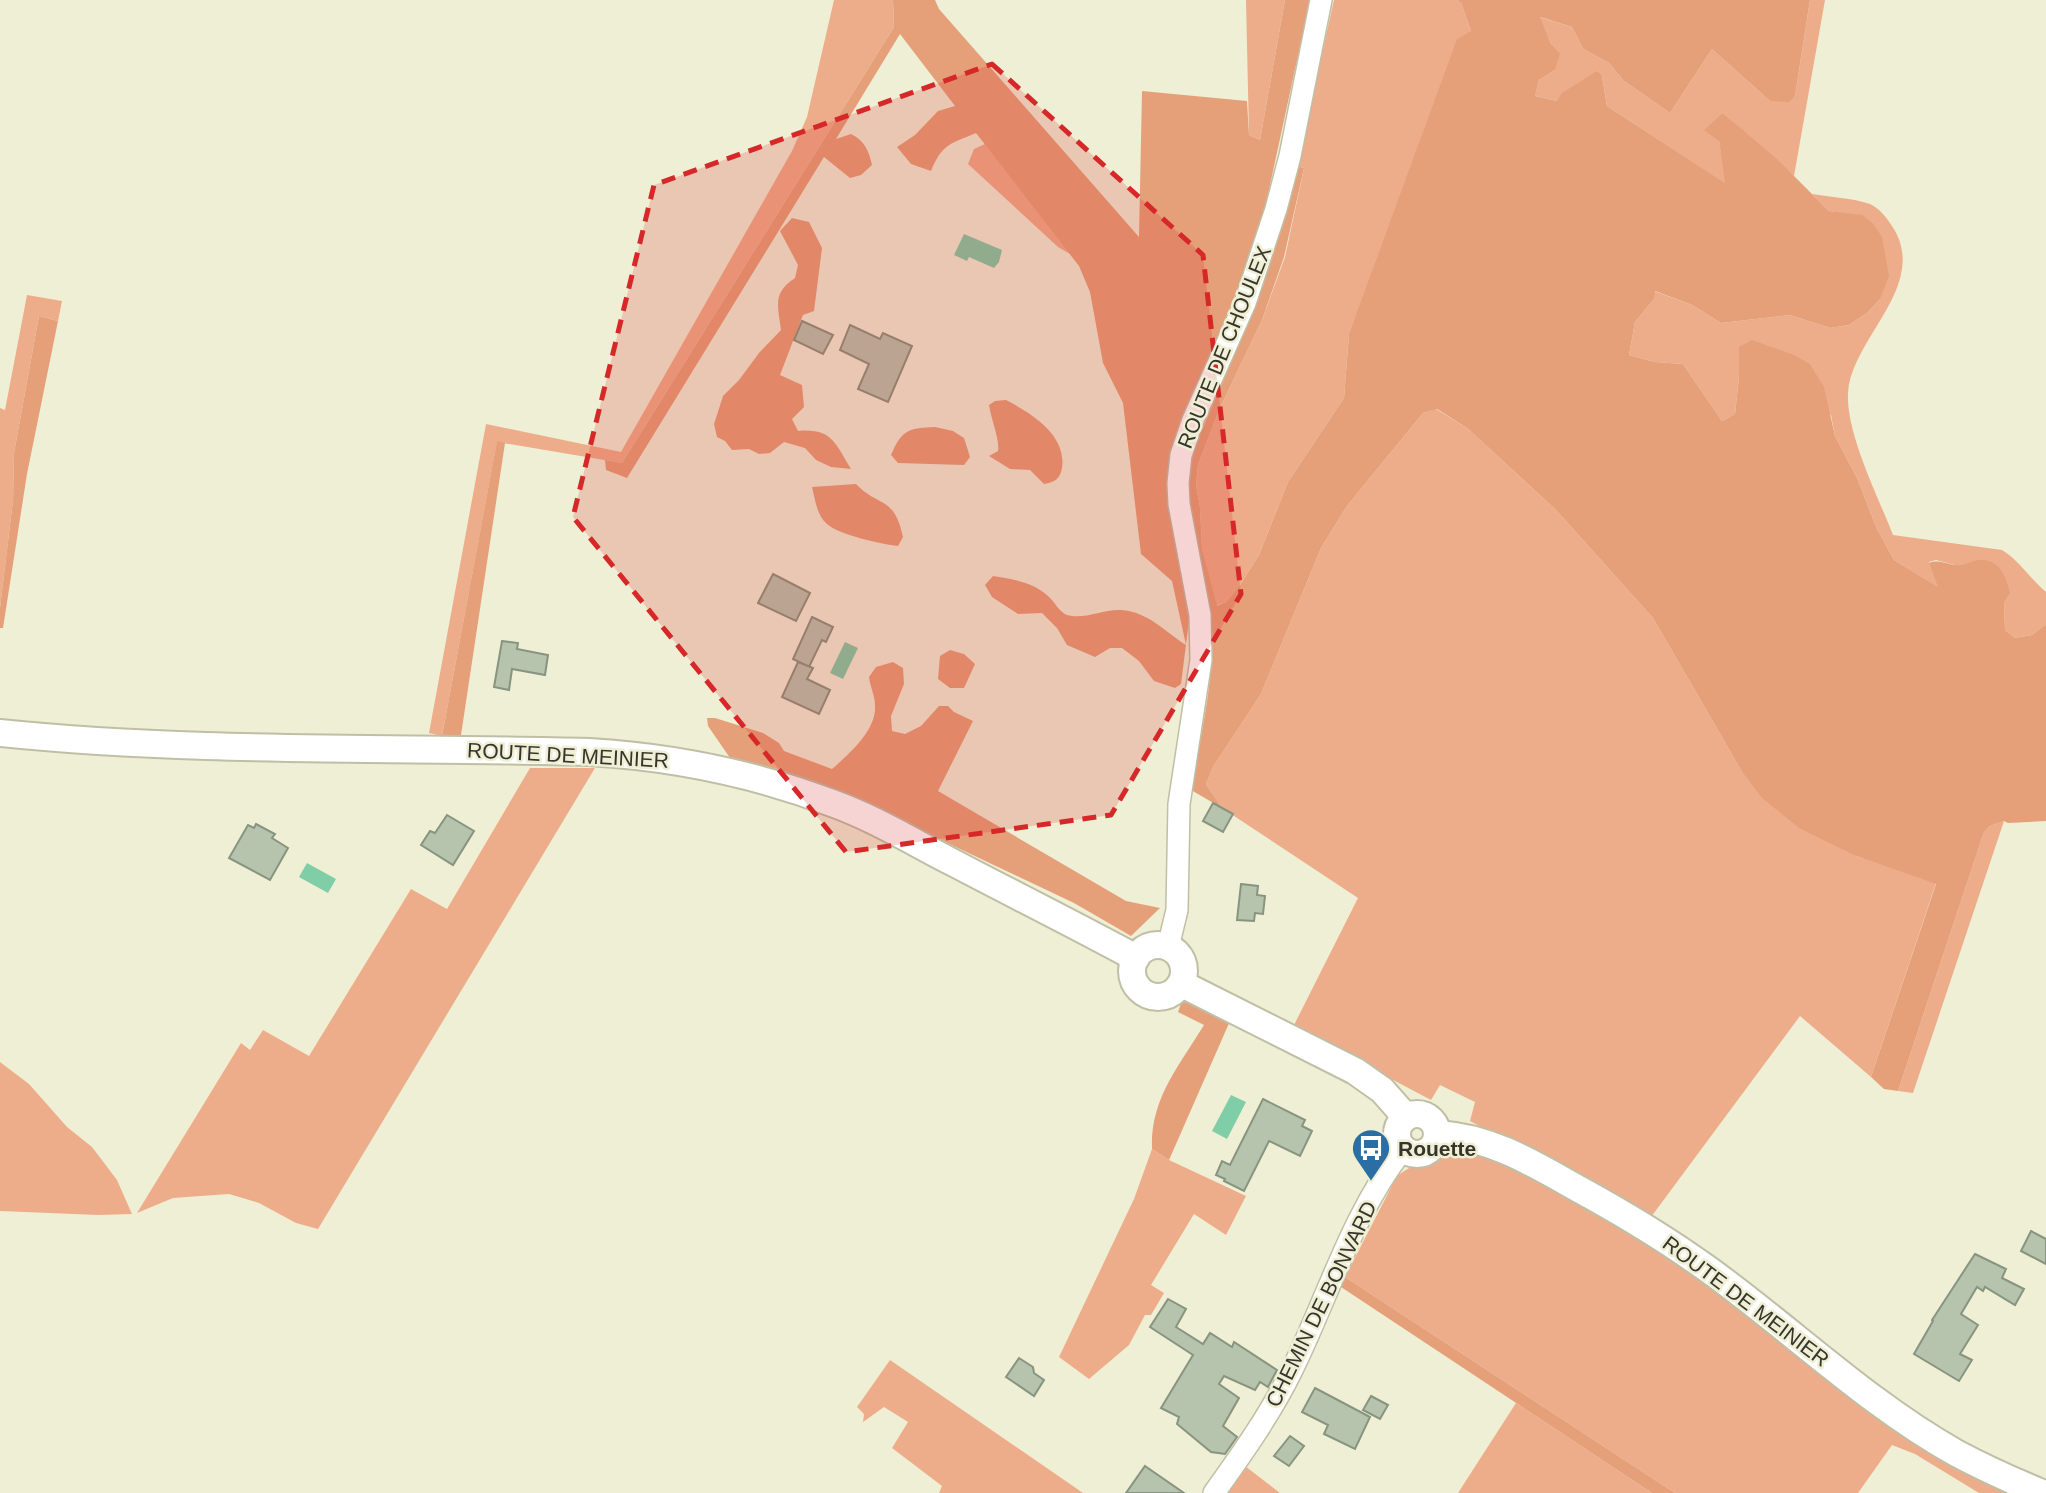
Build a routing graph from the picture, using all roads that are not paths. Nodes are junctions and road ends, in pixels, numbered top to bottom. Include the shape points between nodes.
1 (1321, 0) edge
2 (0, 733) edge
3 (1168, 947) junction
4 (1136, 958) junction
5 (1182, 984) junction
6 (1406, 1117) junction
7 (1438, 1134) junction
8 (1403, 1149) junction
9 (1214, 1493) edge
10 (2042, 1493) edge

1 - 3 street, ROUTE DE CHOULEX via 1273,220 1245,303 1181,455 1179,504 1200,615 1202,660 1179,804 1177,910
2 - 4 street, ROUTE DE MEINIER via 203,744 589,752 692,763 834,803
3 - 4 street via 1150,946
3 - 5 street via 1182,958
4 - 5 street via 1135,985 1150,997 1168,996
5 - 6 street via 1355,1071 1382,1090
6 - 7 street via 1423,1114 1431,1118
6 - 8 street via 1397,1136
7 - 8 street via 1429,1151 1411,1154
7 - 10 street, ROUTE DE MEINIER via 1493,1144 1604,1203 1708,1269 1912,1424 1955,1452
8 - 9 street, CHEMIN DE BONVARD via 1374,1194 1274,1405

